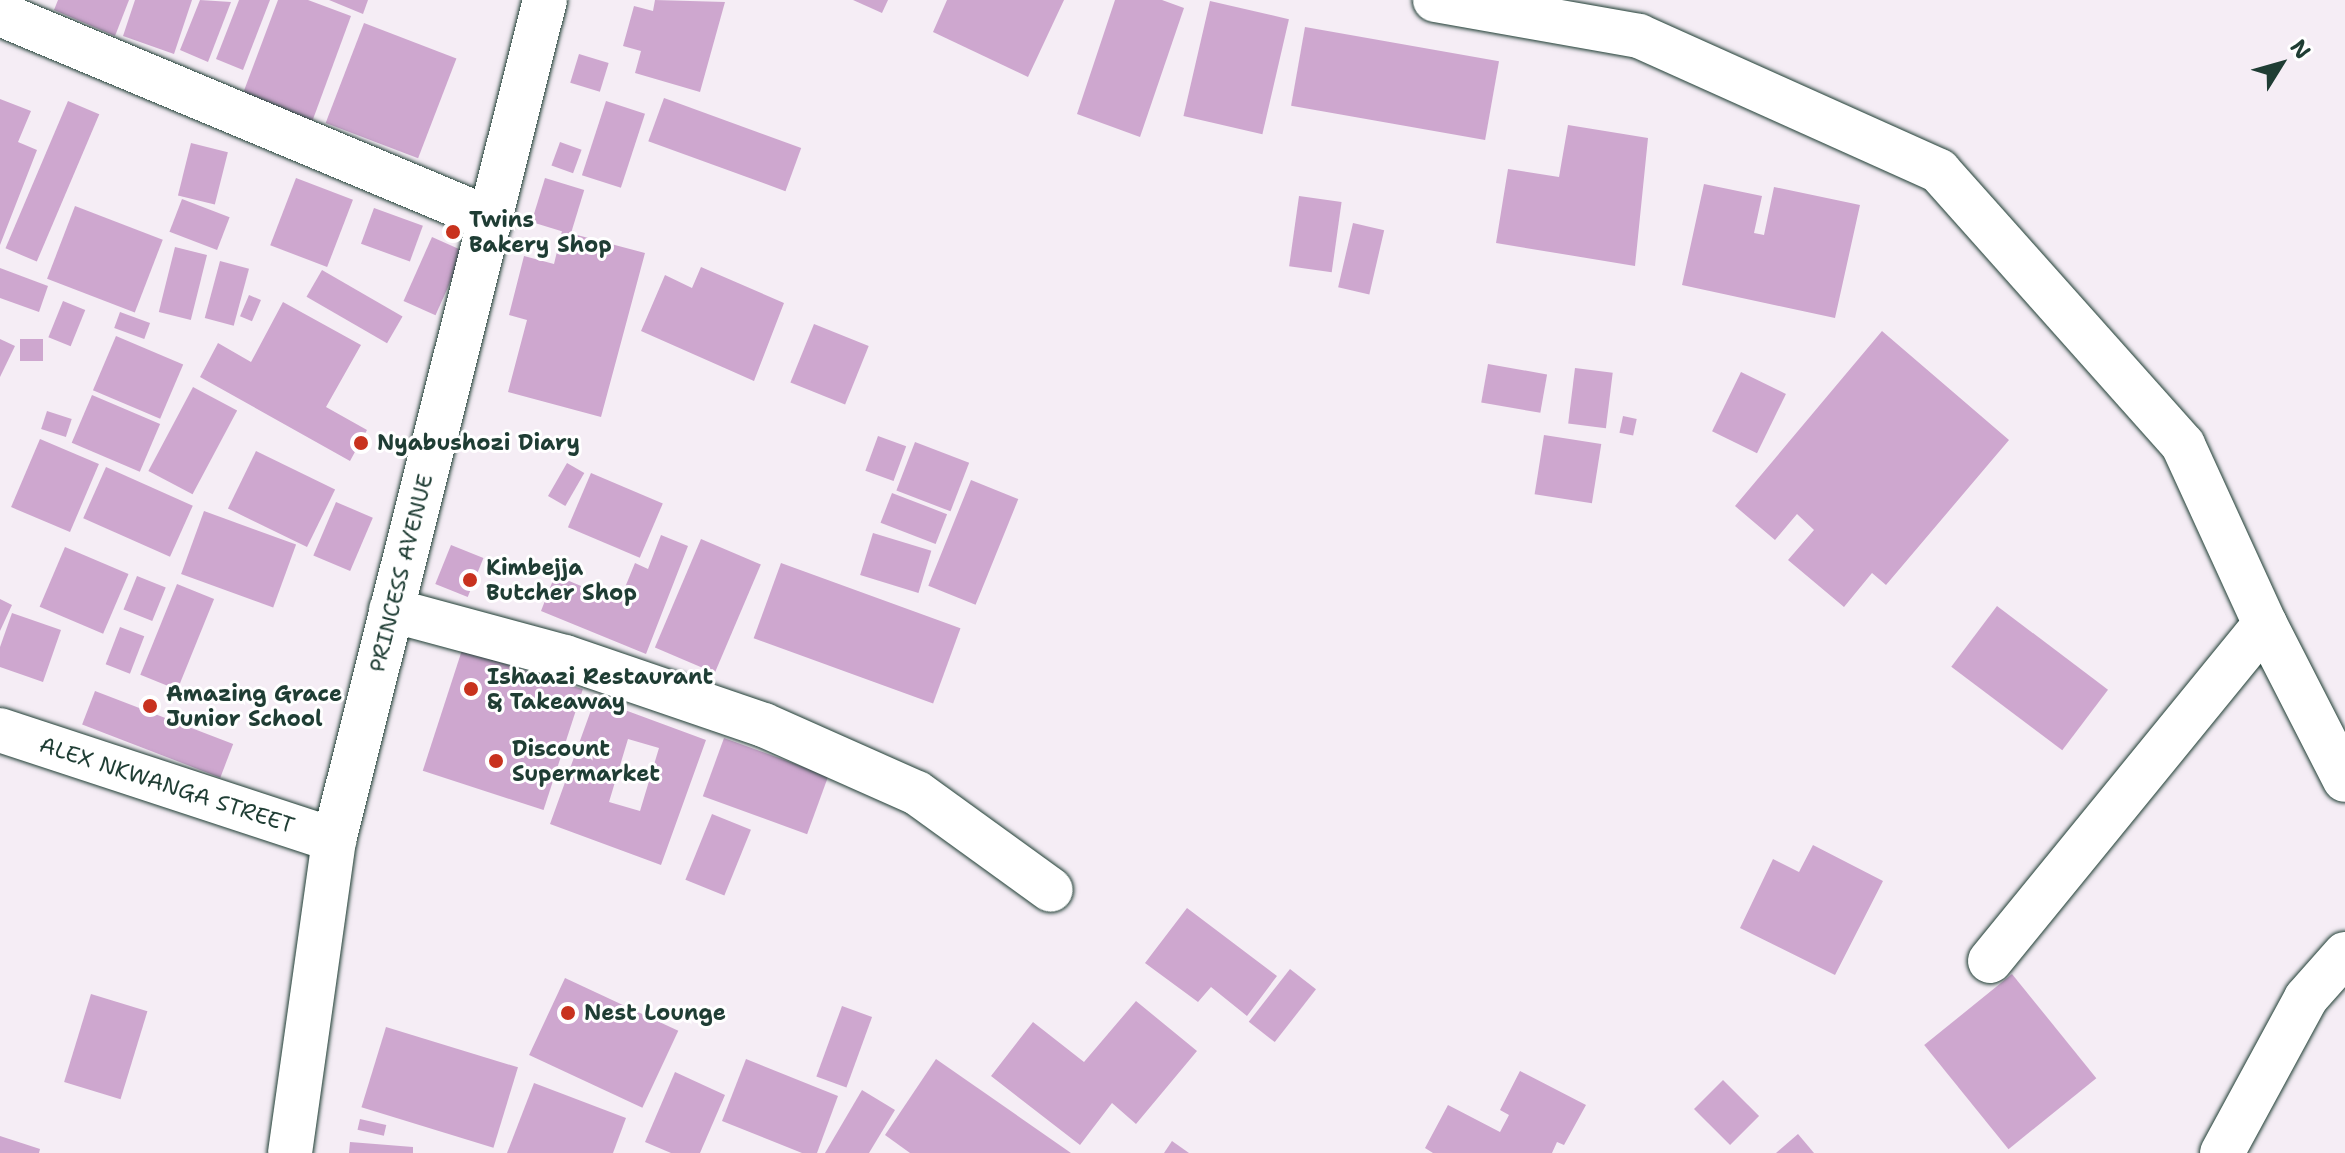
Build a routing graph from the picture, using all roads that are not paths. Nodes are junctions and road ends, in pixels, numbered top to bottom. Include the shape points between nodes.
1 (545, 0) edge
2 (1435, 0) edge
3 (0, 14) edge
4 (1644, 18) edge
5 (490, 219) junction
6 (391, 610) junction
7 (2265, 624) junction
8 (0, 730) edge
9 (2345, 780) edge
10 (334, 840) junction
11 (1051, 890) dead end
12 (2345, 954) edge
13 (1990, 961) dead end
14 (290, 1153) edge
15 (2222, 1153) edge

1 - 5 street, PRINCESS AVENUE
2 - 4 street
3 - 5 street
4 - 7 street via 1939,171 2183,445
5 - 6 street, PRINCESS AVENUE
6 - 10 street, PRINCESS AVENUE
6 - 11 street via 565,657 764,725 917,793
7 - 9 street
7 - 13 street
8 - 10 street, ALEX NKWANGA STREET
10 - 14 street, PRINCESS AVENUE
12 - 15 street via 2306,998

